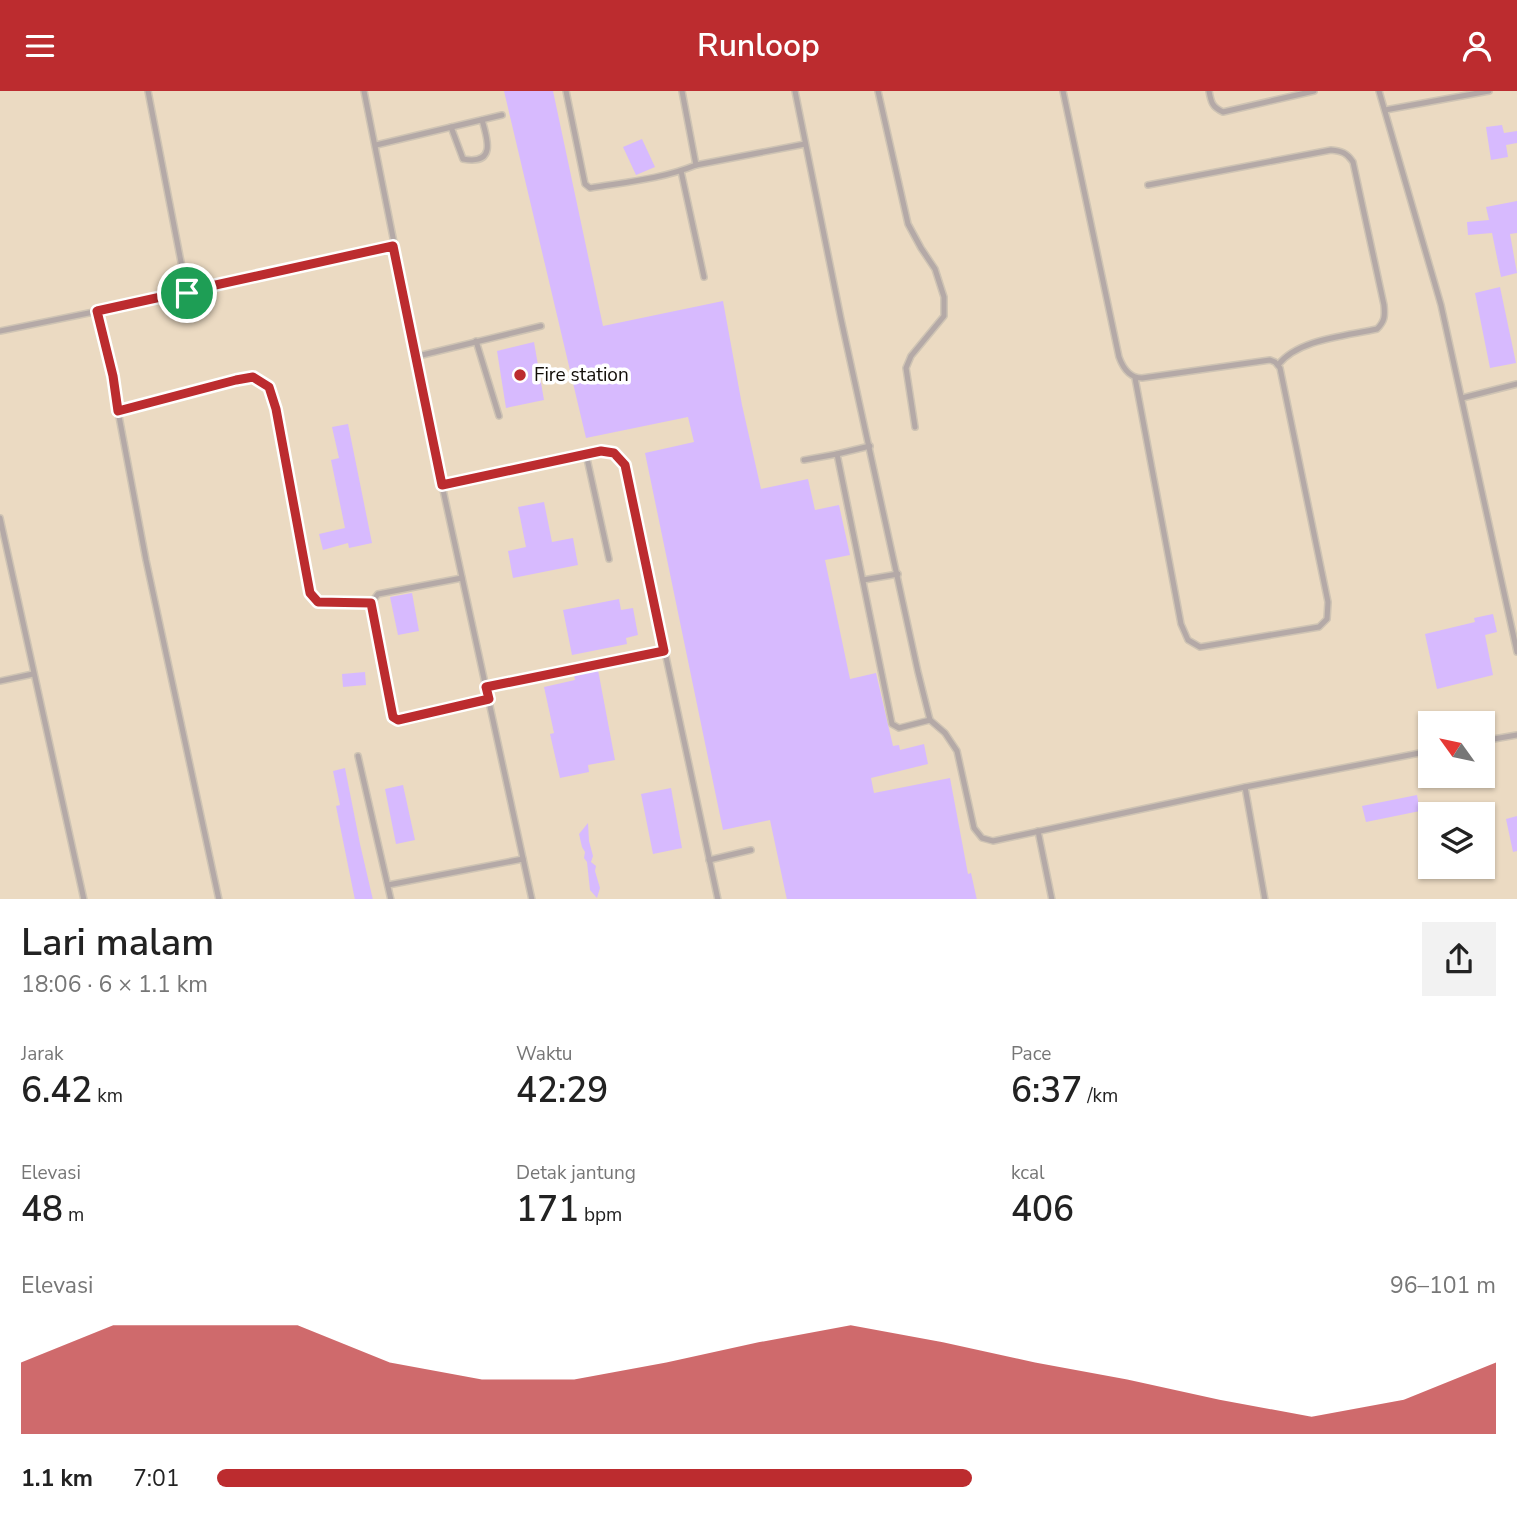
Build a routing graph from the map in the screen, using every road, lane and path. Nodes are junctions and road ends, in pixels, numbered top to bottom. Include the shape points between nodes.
1 (148, 91) edge
2 (364, 91) edge
3 (566, 91) edge
4 (682, 91) edge
5 (795, 91) edge
6 (878, 91) edge
7 (1063, 91) edge
8 (1209, 91) edge
9 (1314, 91) edge
10 (1379, 91) edge
11 (1489, 91) edge
12 (1385, 110) junction
13 (502, 115) dead end
14 (482, 120) junction
15 (451, 127) junction
16 (806, 144) junction
17 (376, 145) junction
18 (696, 165) junction
19 (681, 171) junction
20 (1148, 185) dead end
21 (393, 246) junction
22 (704, 277) dead end
23 (187, 293) junction
24 (97, 311) junction
25 (541, 326) dead end
26 (0, 331) edge
27 (476, 341) junction
28 (418, 356) junction
29 (1278, 365) junction
30 (1135, 378) junction
31 (1517, 384) edge
32 (1462, 398) junction
33 (118, 411) junction
34 (499, 416) dead end
35 (915, 427) dead end
36 (870, 446) junction
37 (837, 453) junction
38 (586, 454) junction
39 (804, 460) dead end
40 (442, 485) junction
41 (0, 518) edge
42 (609, 559) dead end
43 (898, 574) junction
44 (462, 577) junction
45 (863, 579) junction
46 (371, 603) junction
47 (664, 651) junction
48 (1517, 652) edge
49 (33, 674) junction
50 (0, 681) edge
51 (486, 687) junction
52 (489, 699) junction
53 (930, 720) junction
54 (1517, 735) edge
55 (1495, 739) edge
56 (1418, 753) edge
57 (358, 756) dead end
58 (1245, 787) junction
59 (1038, 831) junction
60 (751, 850) dead end
61 (523, 859) junction
62 (709, 860) junction
63 (388, 885) junction
64 (84, 899) edge
65 (219, 899) edge
66 (391, 899) edge
67 (532, 899) edge
68 (718, 899) edge
69 (1052, 899) edge
70 (1265, 899) edge

1 - 23 lane
2 - 17 lane
3 - 19 lane via 585,184 590,188
4 - 18 lane
5 - 16 lane
6 - 35 lane via 908,224 944,297 944,316 906,368
7 - 30 lane via 1119,357
8 - 9 lane via 1215,109 1223,112
10 - 12 lane
11 - 12 lane
12 - 32 lane via 1441,305
13 - 14 lane
14 - 15 lane
14 - 15 lane via 488,151 472,161 459,153
15 - 17 lane
16 - 18 lane
16 - 36 lane
17 - 21 lane
18 - 19 lane
19 - 22 lane
20 - 29 lane via 1331,150 1349,155 1384,305 1383,323 1377,329 1304,346
21 - 23 lane
21 - 28 lane
23 - 24 lane
24 - 26 lane
24 - 33 lane
25 - 27 lane
27 - 28 lane
27 - 34 lane
28 - 40 lane
29 - 30 lane via 1270,360
29 - 30 lane via 1328,602 1327,619 1319,627 1200,647 1188,640 1181,624
31 - 32 lane
32 - 48 lane
33 - 46 lane via 253,377 269,387 310,593 318,602
33 - 65 lane
36 - 37 lane
36 - 43 lane
37 - 39 lane
37 - 45 lane
38 - 40 lane
38 - 42 lane
38 - 47 lane via 614,453 625,465
40 - 44 lane
41 - 49 lane
43 - 45 lane
43 - 53 lane
44 - 46 lane via 378,594
44 - 51 lane
45 - 53 lane via 892,724 900,728
46 - 52 lane via 393,717 398,720
47 - 51 lane
47 - 62 lane
49 - 50 lane
49 - 64 lane
51 - 52 lane
52 - 61 lane
53 - 59 lane via 957,751 974,828 982,838 993,841
54 - 55 lane
56 - 58 lane
57 - 63 lane
58 - 59 lane
58 - 70 lane
59 - 69 lane
60 - 62 lane
61 - 63 lane
61 - 67 lane
62 - 68 lane
63 - 66 lane

